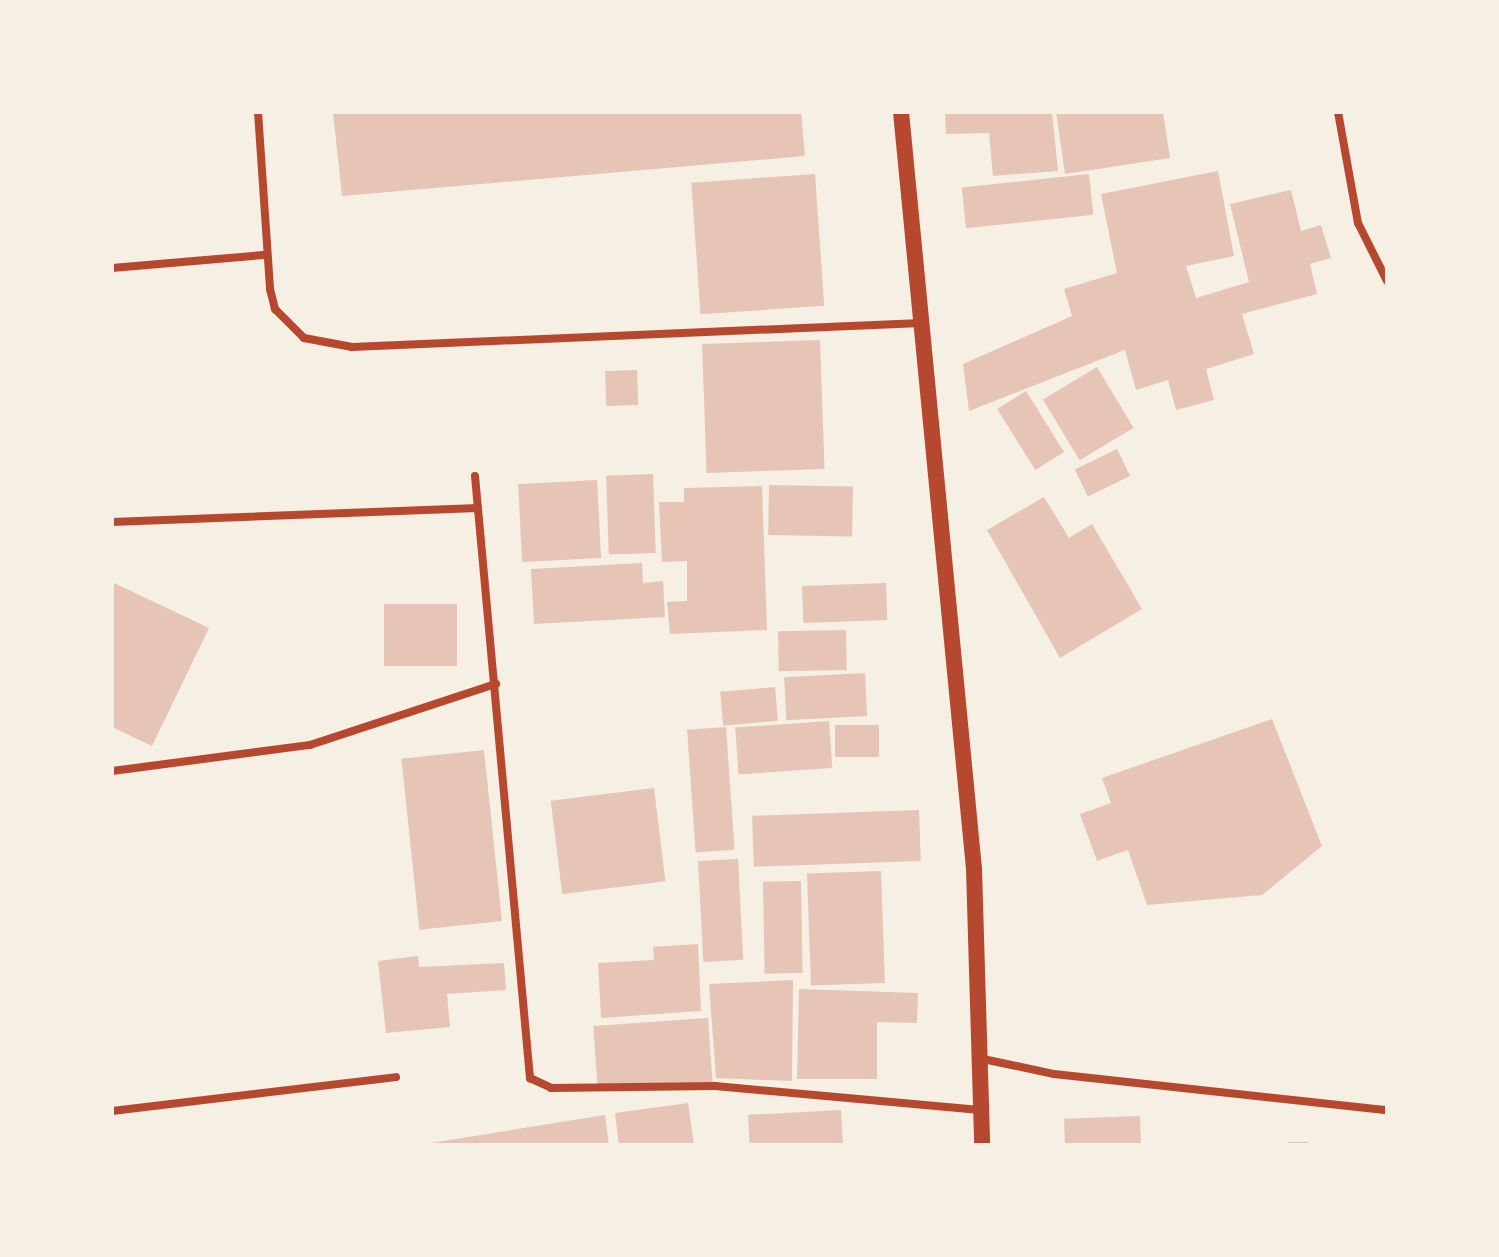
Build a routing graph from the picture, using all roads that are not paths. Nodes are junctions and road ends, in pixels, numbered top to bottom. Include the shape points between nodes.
1 (258, 112) edge
2 (901, 112) edge
3 (1338, 112) edge
4 (265, 255) junction
5 (112, 268) edge
6 (1387, 281) edge
7 (926, 323) junction
8 (475, 476) dead end
9 (478, 508) junction
10 (112, 522) edge
11 (496, 684) junction
12 (112, 771) edge
13 (983, 1059) junction
14 (396, 1077) dead end
15 (980, 1110) junction
16 (1387, 1110) edge
17 (112, 1111) edge
18 (982, 1145) edge

1 - 4 street
2 - 7 main road
3 - 6 street via 1358,223
4 - 5 street
4 - 7 street via 275,309 287,326 304,338 352,347
7 - 13 main road
8 - 9 street
9 - 10 street
9 - 11 street
11 - 12 street via 310,745
11 - 15 street via 523,1055 530,1078 588,1091 715,1086
13 - 15 main road
13 - 16 street via 1054,1074
14 - 17 street
15 - 18 main road

